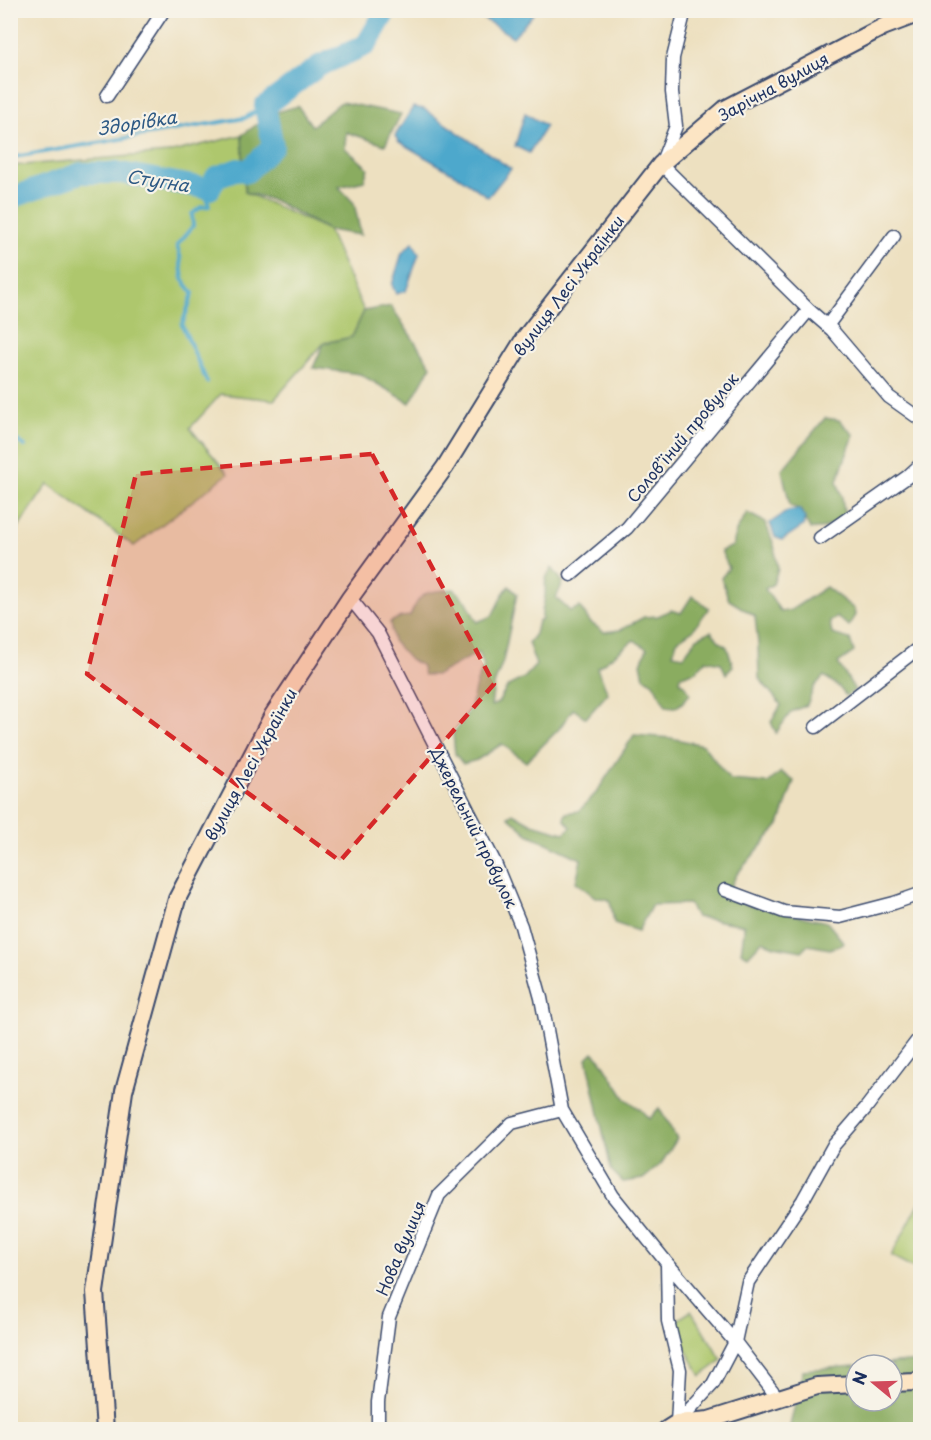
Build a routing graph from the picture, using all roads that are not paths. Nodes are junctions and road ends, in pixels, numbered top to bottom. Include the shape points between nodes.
1 (164, 10) edge
2 (685, 10) edge
3 (921, 13) edge
4 (107, 96) dead end
5 (661, 164) junction
6 (894, 236) dead end
7 (808, 310) junction
8 (827, 326) junction
9 (921, 418) edge
10 (921, 465) edge
11 (820, 538) dead end
12 (571, 575) dead end
13 (350, 598) junction
14 (921, 647) edge
15 (816, 727) dead end
16 (725, 890) dead end
17 (921, 894) edge
18 (921, 1037) edge
19 (562, 1110) junction
20 (667, 1263) junction
21 (735, 1342) junction
22 (921, 1379) edge
23 (904, 1382) edge
24 (844, 1385) edge
25 (778, 1398) junction
26 (672, 1426) edge
27 (105, 1430) edge
28 (378, 1430) edge

1 - 4 street
2 - 5 street via 673,58 676,126
3 - 5 street, Зарічна вулиця via 883,27 725,109
5 - 7 street
5 - 13 street, вулиця Лесі Українки via 524,339 445,467
6 - 8 street
7 - 8 street
7 - 12 street, Соловʼїний провулок via 627,528
8 - 9 street via 889,397
10 - 11 street
13 - 19 street, Джерельний провулок via 378,633 495,863 521,926 541,998
13 - 27 street, вулиця Лесі Українки via 273,715 177,899 124,1091 95,1292
14 - 15 street
16 - 17 street via 784,912 840,917
18 - 21 street via 833,1146 804,1200 748,1282
19 - 20 street, Джерельний провулок via 613,1196
19 - 28 street, Нова вулиця via 512,1123 439,1195 389,1317
20 - 21 street, Джерельний провулок
20 - 26 street via 668,1321 680,1370
21 - 25 street
21 - 26 street via 712,1384
22 - 23 street
24 - 25 street via 817,1386
25 - 26 street via 709,1420

